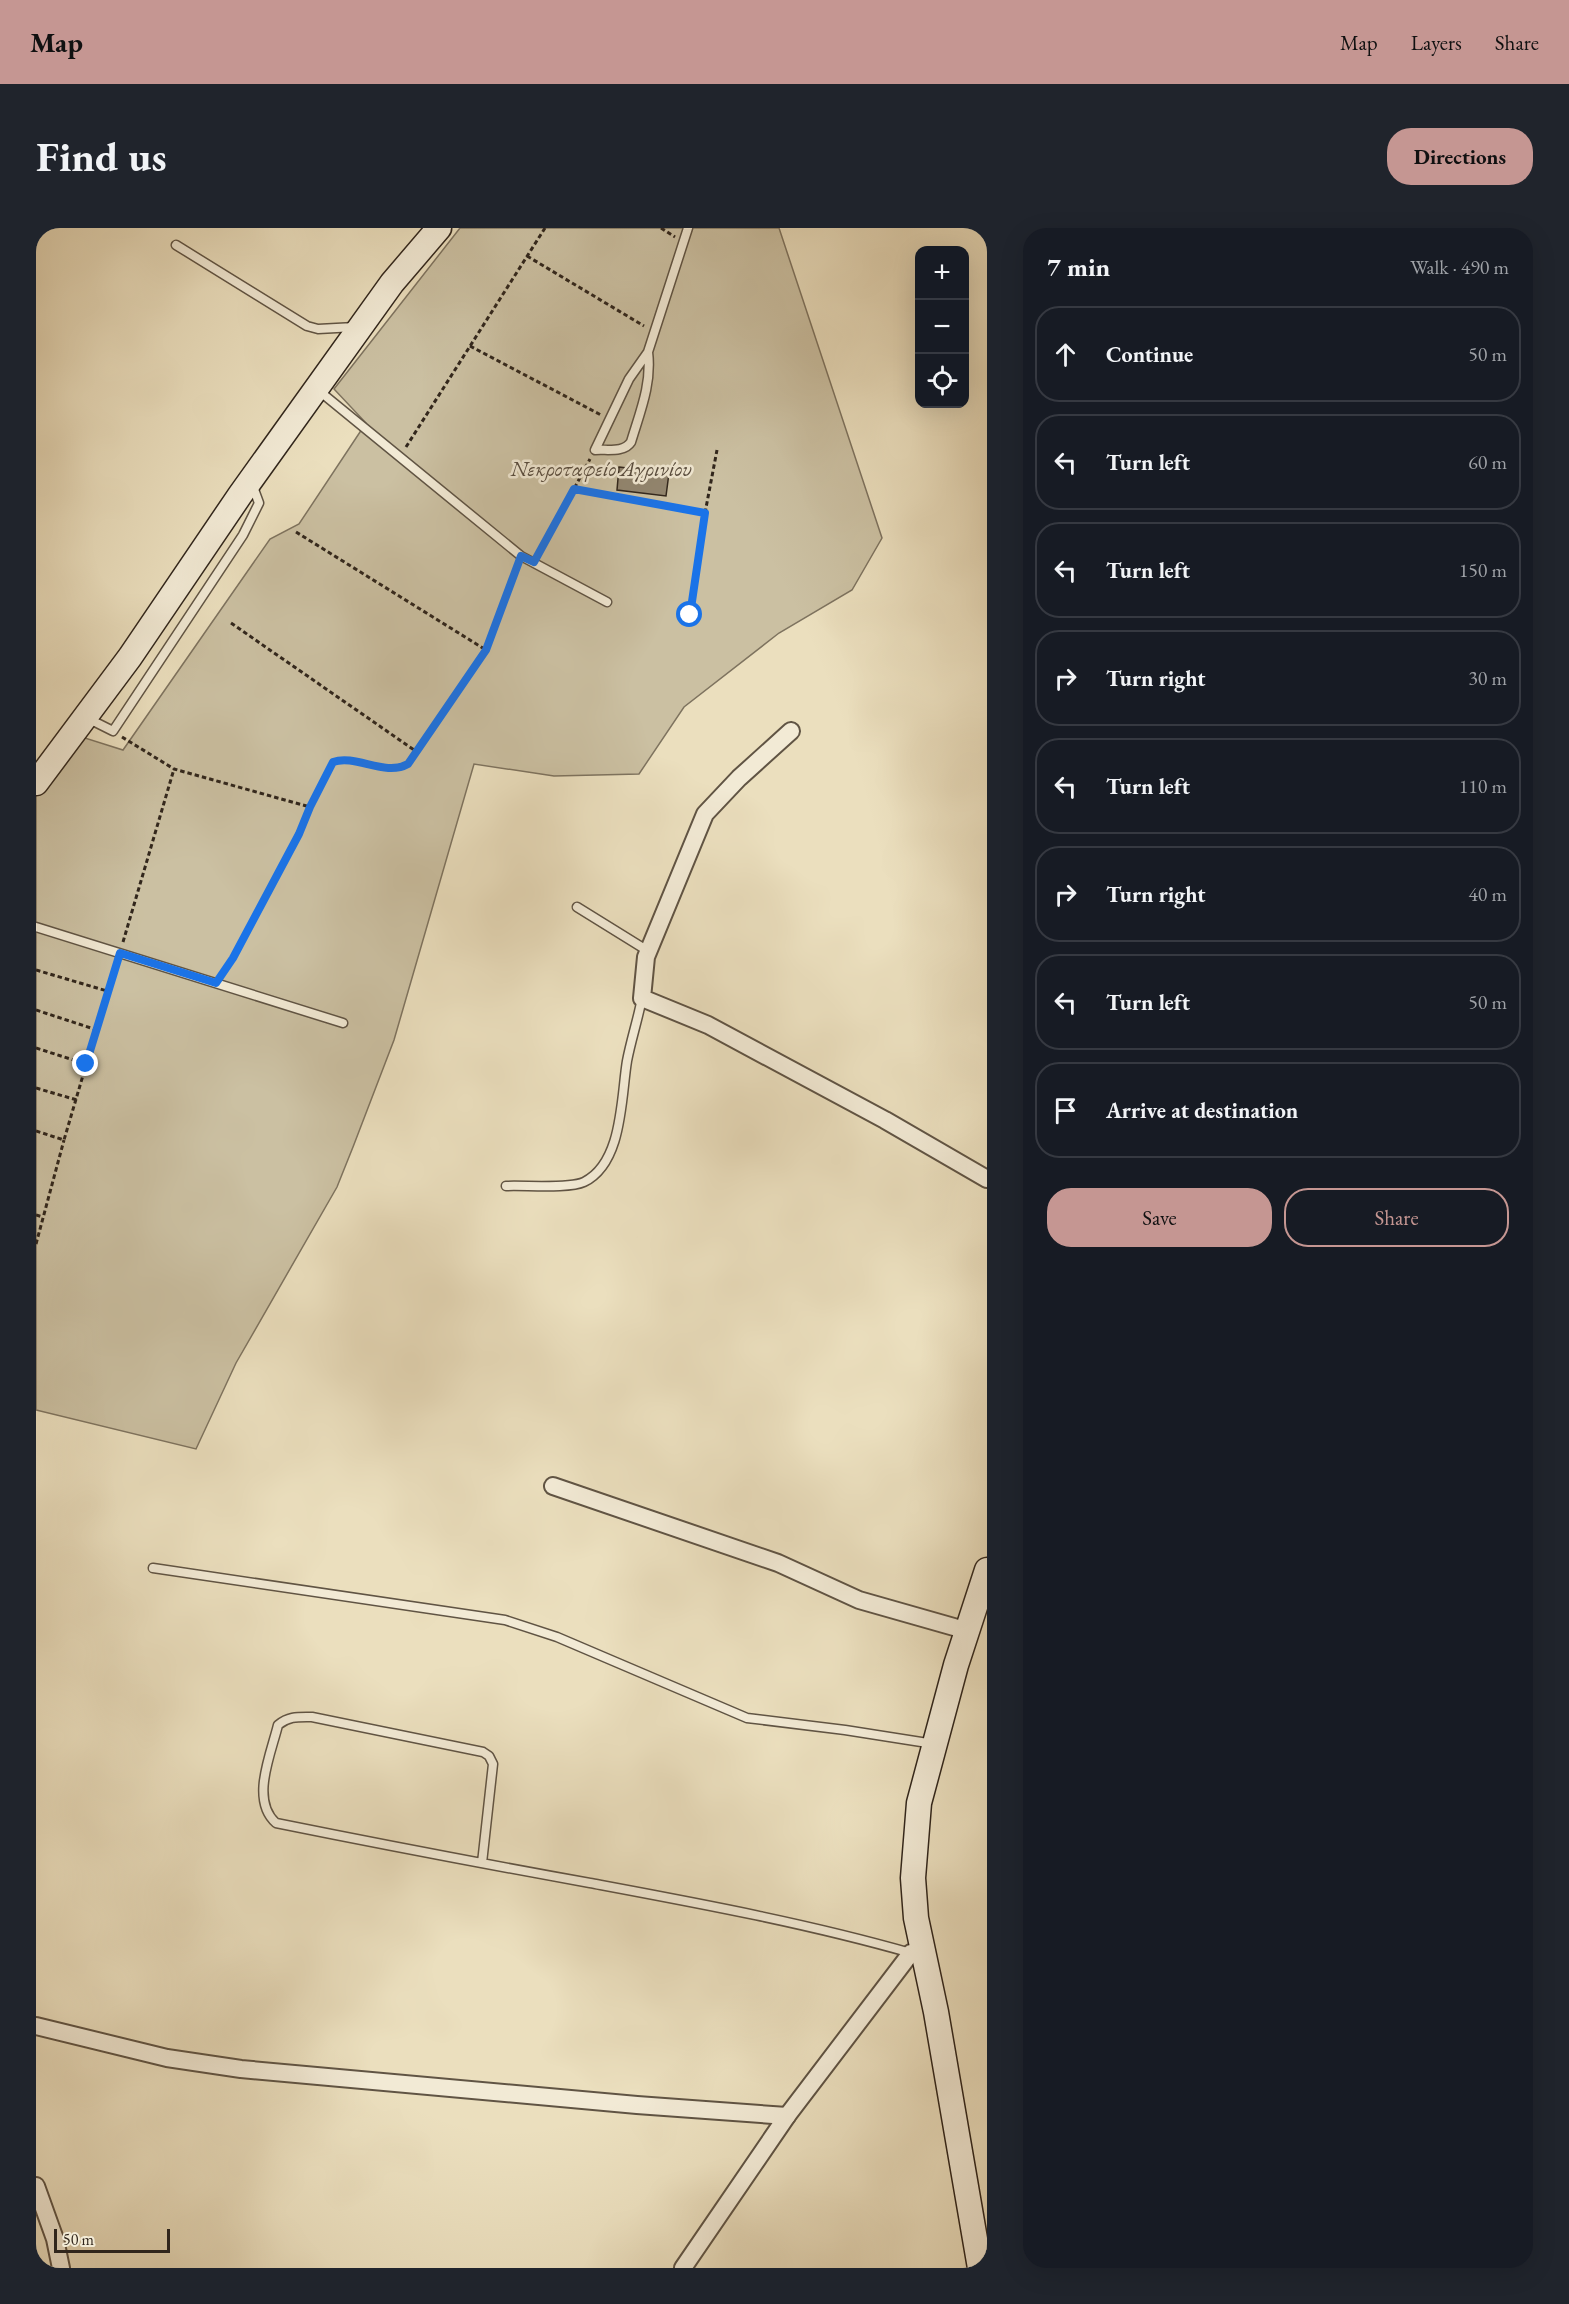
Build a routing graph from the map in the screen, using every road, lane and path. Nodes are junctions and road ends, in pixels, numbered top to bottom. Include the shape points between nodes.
1 (439, 228) edge
2 (545, 228) edge
3 (688, 228) edge
4 (176, 245) dead end
5 (527, 256) junction
6 (361, 327) junction
7 (654, 333) junction
8 (470, 346) junction
9 (648, 352) junction
10 (317, 389) junction
11 (608, 418) junction
12 (595, 450) junction
13 (717, 450) dead end
14 (400, 456) junction
15 (251, 481) junction
16 (574, 489) junction
17 (705, 513) junction
18 (296, 532) dead end
19 (521, 556) junction
20 (534, 562) junction
21 (607, 602) dead end
22 (690, 615) dead end
23 (231, 623) dead end
24 (486, 650) junction
25 (86, 717) junction
26 (114, 731) junction
27 (791, 731) dead end
28 (417, 752) junction
29 (174, 769) junction
30 (36, 783) edge
31 (310, 807) junction
32 (577, 907) dead end
33 (36, 927) edge
34 (648, 951) junction
35 (120, 953) junction
36 (36, 970) edge
37 (216, 983) junction
38 (107, 991) junction
39 (642, 998) junction
40 (36, 1010) edge
41 (343, 1023) dead end
42 (97, 1030) junction
43 (36, 1048) edge
44 (86, 1064) junction
45 (36, 1088) edge
46 (77, 1100) junction
47 (36, 1131) edge
48 (64, 1140) junction
49 (987, 1179) edge
50 (506, 1186) dead end
51 (36, 1215) edge
52 (44, 1217) junction
53 (36, 1244) edge
54 (553, 1486) dead end
55 (153, 1568) dead end
56 (987, 1570) edge
57 (968, 1631) junction
58 (934, 1744) junction
59 (482, 1863) junction
60 (917, 1955) junction
61 (36, 2026) edge
62 (787, 2116) junction
63 (36, 2186) edge
64 (981, 2235) edge
65 (61, 2268) edge
66 (683, 2268) edge
67 (980, 2268) edge

1 - 6 street
2 - 5 path
3 - 7 lane
4 - 6 lane via 307,326
5 - 7 path
5 - 8 path
6 - 10 street
7 - 9 lane
8 - 11 path
8 - 14 path
9 - 11 lane
9 - 12 lane via 648,385 631,442 623,449
10 - 14 lane
10 - 15 street
11 - 12 lane
12 - 16 path
13 - 17 path
14 - 19 lane
15 - 25 street
15 - 26 lane via 258,503 243,535
16 - 17 path
16 - 20 path
17 - 22 path
18 - 24 path
19 - 20 lane
19 - 24 path
20 - 21 lane
23 - 28 path
24 - 28 path
25 - 26 lane
25 - 30 street
26 - 29 path
27 - 34 street via 705,814
28 - 31 path via 402,767 333,762
29 - 31 path
29 - 35 path
31 - 37 path via 233,958
32 - 34 lane
33 - 35 lane
34 - 39 street
35 - 37 lane
35 - 38 path
36 - 38 path
37 - 41 lane
38 - 42 path
39 - 49 street via 708,1025
39 - 50 lane via 628,1056 616,1137 601,1166 576,1185
40 - 42 path
42 - 44 path
43 - 44 path
44 - 46 path
45 - 46 path
46 - 48 path
47 - 48 path
48 - 52 path
51 - 52 path
52 - 53 path
54 - 57 street via 778,1563 849,1596
55 - 58 lane via 505,1620 557,1637 747,1718
56 - 57 street
57 - 58 street
58 - 60 street via 919,1803 913,1878
59 - 59 lane via 276,1823 264,1807 264,1783 278,1725 294,1717 312,1717 489,1756 493,1764
59 - 60 lane via 677,1900
60 - 62 street
60 - 64 street
61 - 62 street via 167,2058 241,2069
62 - 66 street
63 - 65 street
64 - 67 street

